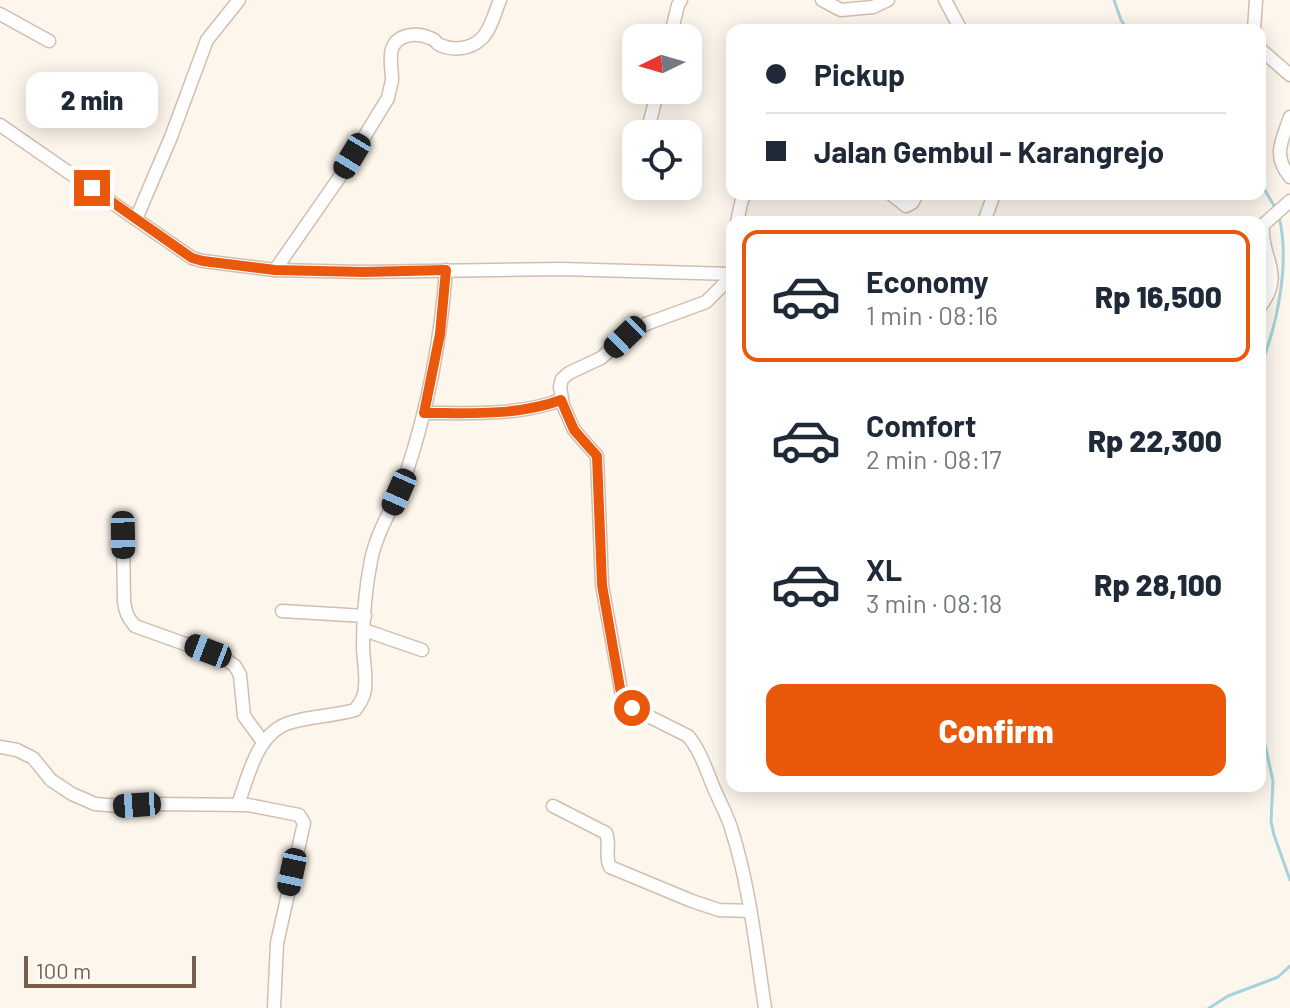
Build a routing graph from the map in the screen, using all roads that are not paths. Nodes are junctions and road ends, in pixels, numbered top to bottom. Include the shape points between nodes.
1 (239, 0) edge
2 (500, 0) edge
3 (681, 0) edge
4 (822, 0) edge
5 (888, 0) edge
6 (945, 0) edge
7 (1256, 0) edge
8 (839, 5) edge
9 (0, 14) edge
10 (673, 24) edge
11 (958, 24) edge
12 (1254, 24) edge
13 (49, 41) dead end
14 (1266, 54) edge
15 (1290, 75) edge
16 (1290, 117) edge
17 (0, 125) edge
18 (1290, 177) edge
19 (1289, 202) edge
20 (136, 219) junction
21 (1266, 222) edge
22 (1266, 249) edge
23 (275, 270) junction
24 (446, 270) junction
25 (726, 275) edge
26 (726, 281) edge
27 (1266, 300) edge
28 (561, 400) junction
29 (424, 413) junction
30 (123, 535) dead end
31 (282, 611) dead end
32 (365, 623) junction
33 (422, 650) dead end
34 (263, 742) junction
35 (0, 747) edge
36 (238, 804) junction
37 (553, 806) dead end
38 (750, 911) junction
39 (274, 1008) edge
40 (765, 1008) edge

1 - 20 street via 207,40
2 - 23 street via 477,43 449,47 418,35 393,45 388,98
3 - 10 street
4 - 8 street
5 - 8 street via 873,7
6 - 11 street
7 - 12 street
9 - 13 street
14 - 15 street
16 - 18 street via 1279,157
17 - 20 street
19 - 21 street
20 - 23 street via 192,258
22 - 27 street via 1273,274
23 - 24 street
24 - 25 street
24 - 29 street
26 - 28 street via 706,302 646,324 601,358 569,373 562,379
28 - 29 street via 507,412
28 - 38 street via 574,430 597,456 602,585 622,696 632,708 694,743 731,827
29 - 32 street via 402,485 374,547
30 - 34 street via 129,620 235,666 244,716
31 - 32 street
32 - 33 street
32 - 34 street via 366,681 355,710 288,723
34 - 36 street
35 - 36 street via 33,758 51,780 95,804
36 - 39 street via 299,815 304,823 277,943
37 - 38 street via 606,833 610,867 719,910
38 - 40 street

